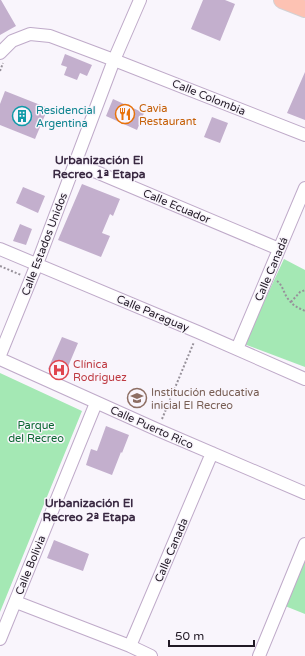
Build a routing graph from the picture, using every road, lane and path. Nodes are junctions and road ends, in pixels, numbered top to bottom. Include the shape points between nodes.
1 (140, 0) edge
2 (284, 0) edge
3 (305, 9) edge
4 (2, 58) edge
5 (114, 60) junction
6 (0, 71) edge
7 (305, 135) edge
8 (75, 163) junction
9 (305, 188) edge
10 (0, 249) edge
11 (279, 249) junction
12 (37, 264) junction
13 (268, 276) junction
14 (305, 290) edge
15 (291, 302) junction
16 (305, 311) edge
17 (198, 332) junction
18 (237, 349) junction
19 (0, 355) edge
20 (0, 359) edge
21 (305, 379) edge
22 (96, 403) junction
23 (158, 430) junction
24 (212, 453) junction
25 (305, 493) edge
26 (305, 544) edge
27 (16, 602) junction
28 (0, 639) edge
29 (130, 646) junction
30 (151, 656) edge
31 (259, 656) edge

1 - 5 street, Calle Estados Unidos
2 - 3 main road
4 - 5 street, Calle Colombia via 12,42 30,34 50,36
4 - 6 path
5 - 7 street, Calle Colombia
5 - 8 street, Calle Estados Unidos
8 - 11 street, Calle Ecuador
8 - 12 street, Calle Estados Unidos
9 - 11 street, Calle Canadá
10 - 12 street, Calle Paraguay
11 - 13 street, Calle Canadá
12 - 17 street, Calle Paraguay
12 - 19 street, Calle Estados Unidos
13 - 15 path via 280,283
13 - 18 street, Calle Canadá
14 - 15 path
15 - 16 path
17 - 18 street, Calle Paraguay
17 - 23 path
18 - 21 street, Calle Paraguay
20 - 22 street, Calle Puerto Rico
22 - 23 street, Calle Puerto Rico
22 - 27 street, Calle Bolivia
23 - 24 street, Calle Puerto Rico
24 - 25 street, Calle Puerto Rico
24 - 29 street, Calle Canada
26 - 31 street
27 - 28 street, Calle Bolivia
27 - 29 street
29 - 30 street

